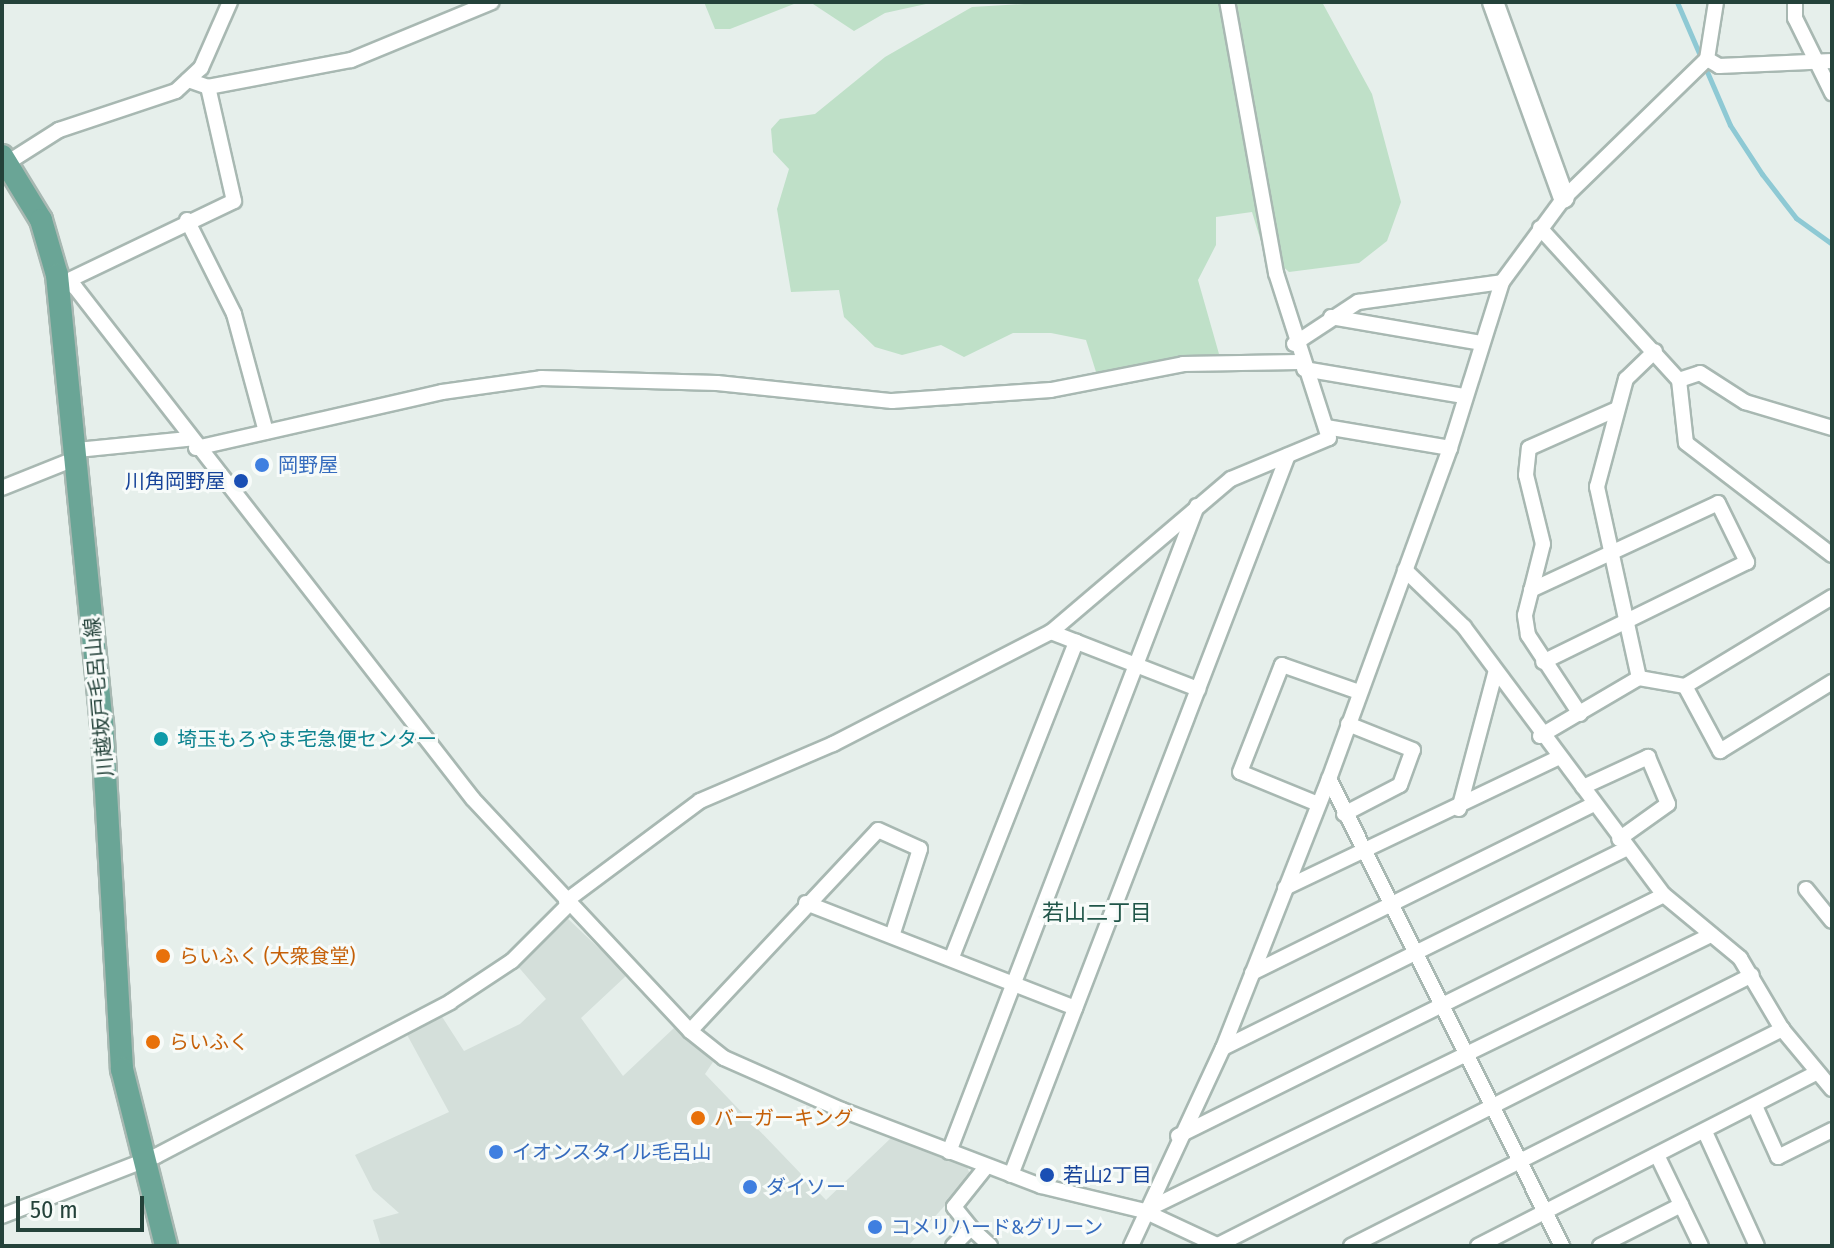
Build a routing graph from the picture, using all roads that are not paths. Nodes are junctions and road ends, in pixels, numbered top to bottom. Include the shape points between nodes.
1 (230, 2) edge
2 (492, 2) edge
3 (1227, 2) edge
4 (1493, 2) edge
5 (1716, 2) edge
6 (1795, 2) edge
7 (1707, 59) junction
8 (1832, 61) edge
9 (1815, 62) junction
10 (188, 80) junction
11 (208, 87) junction
12 (1832, 93) edge
13 (4, 160) edge
14 (1564, 198) junction
15 (187, 220) junction
16 (1540, 228) junction
17 (62, 278) junction
18 (1502, 282) junction
19 (1331, 317) junction
20 (1481, 343) junction
21 (1294, 344) junction
22 (1655, 351) junction
23 (1301, 365) junction
24 (1679, 380) junction
25 (1464, 396) junction
26 (1617, 409) junction
27 (1326, 427) junction
28 (1832, 428) edge
29 (266, 432) junction
30 (192, 444) junction
31 (1450, 448) junction
32 (77, 454) junction
33 (1288, 455) junction
34 (2, 488) edge
35 (1199, 502) junction
36 (1611, 554) junction
37 (1832, 555) edge
38 (1405, 570) junction
39 (1531, 590) junction
40 (1832, 597) edge
41 (1625, 621) junction
42 (1051, 632) junction
43 (1076, 642) junction
44 (1543, 662) junction
45 (1136, 666) junction
46 (1495, 674) junction
47 (1639, 678) junction
48 (1832, 682) edge
49 (1685, 686) junction
50 (1198, 689) junction
51 (1359, 692) junction
52 (1580, 714) junction
53 (1348, 724) junction
54 (1540, 736) junction
55 (1558, 758) junction
56 (1329, 779) junction
57 (1583, 787) junction
58 (1318, 804) junction
59 (1594, 804) junction
60 (1459, 809) junction
61 (1344, 814) junction
62 (1623, 844) junction
63 (1364, 853) junction
64 (1285, 888) junction
65 (1806, 889) dead end
66 (1664, 895) junction
67 (568, 902) junction
68 (806, 903) junction
69 (1390, 903) junction
70 (1832, 921) edge
71 (1711, 935) junction
72 (892, 936) junction
73 (1415, 953) junction
74 (952, 957) junction
75 (1252, 973) junction
76 (1752, 975) junction
77 (1013, 980) junction
78 (1440, 1004) junction
79 (1075, 1008) junction
80 (1782, 1029) junction
81 (690, 1031) junction
82 (1223, 1048) junction
83 (1466, 1055) junction
84 (1816, 1073) junction
85 (1832, 1089) edge
86 (1755, 1106) junction
87 (1493, 1109) junction
88 (1832, 1130) edge
89 (1705, 1132) junction
90 (1178, 1136) junction
91 (949, 1152) junction
92 (1657, 1155) junction
93 (140, 1161) junction
94 (1520, 1162) junction
95 (986, 1167) junction
96 (1011, 1175) junction
97 (1681, 1205) junction
98 (1144, 1211) junction
99 (1546, 1212) junction
100 (2, 1216) edge
101 (971, 1228) junction
102 (166, 1246) edge
103 (953, 1246) edge
104 (990, 1246) edge
105 (1131, 1246) edge
106 (1219, 1246) edge
107 (1351, 1246) edge
108 (1478, 1246) edge
109 (1562, 1246) edge
110 (1600, 1246) edge
111 (1701, 1246) edge
112 (1757, 1246) edge

1 - 10 street via 201,68
2 - 11 street via 351,60
3 - 21 street
4 - 14 street
5 - 7 street
6 - 9 street
7 - 9 street via 1719,66
7 - 14 street
8 - 9 street
9 - 12 street
10 - 11 street
10 - 13 street via 176,91 59,130
11 - 15 street via 234,201
13 - 17 main road, 川越坂戸毛呂山線 via 41,220
14 - 16 street
15 - 17 street
15 - 29 street via 234,314
16 - 18 street
16 - 22 street
17 - 30 street
17 - 32 main road, 川越坂戸毛呂山線
18 - 19 street via 1401,292
18 - 20 street
19 - 20 street
19 - 21 street
20 - 25 street
21 - 23 street
22 - 24 street
22 - 26 street via 1626,379
23 - 25 street
23 - 27 street
23 - 29 street via 1183,364 1051,390 892,401 717,383 541,378
24 - 28 street via 1700,373 1745,402
24 - 37 street via 1686,443
25 - 31 street
26 - 36 street via 1597,487
26 - 39 street via 1529,448 1526,475 1543,544
27 - 31 street
27 - 33 street via 1329,438 1319,448
29 - 30 street
30 - 32 street
30 - 67 street via 473,799
31 - 38 street
32 - 34 street
32 - 93 main road, 川越坂戸毛呂山線 via 107,781 116,1016
33 - 35 street via 1259,463
33 - 50 street
35 - 42 street
35 - 45 street
36 - 39 street
36 - 41 street
36 - 41 street via 1718,503 1747,562
38 - 46 street via 1431,589
38 - 51 street
39 - 44 street via 1528,635
40 - 49 street
41 - 44 street
41 - 47 street
42 - 43 street
42 - 67 street via 833,744 700,801
43 - 45 street
43 - 74 street
44 - 52 street
45 - 50 street
45 - 77 street
46 - 54 street
46 - 60 street
47 - 49 street
47 - 52 street
48 - 49 street via 1720,751
50 - 79 street
51 - 53 street
51 - 58 street via 1282,665 1240,772
52 - 54 street
53 - 56 street
53 - 61 street via 1413,750 1400,785
54 - 55 street
55 - 57 street
55 - 60 street
56 - 58 street
56 - 61 street
57 - 59 street
57 - 62 street via 1648,757 1668,804
58 - 64 street
59 - 62 street
59 - 69 street
60 - 63 street
61 - 63 street
62 - 66 street
62 - 73 street
63 - 64 street
63 - 69 street
64 - 75 street
65 - 70 street
66 - 71 street
66 - 78 street
67 - 81 street
67 - 93 street via 485,982
68 - 72 street
68 - 72 street via 878,830 920,849
68 - 81 street
69 - 73 street
69 - 75 street
71 - 76 street
71 - 83 street
72 - 74 street
73 - 78 street
73 - 82 street
74 - 77 street
75 - 82 street
76 - 80 street
76 - 87 street
77 - 79 street
77 - 91 street
78 - 83 street
78 - 90 street
79 - 96 street
80 - 84 street
80 - 94 street
81 - 91 street via 765,1078
82 - 90 street
83 - 87 street
83 - 98 street
84 - 85 street
84 - 86 street
86 - 88 street via 1778,1157
86 - 89 street
87 - 94 street
87 - 106 street
89 - 92 street
89 - 112 street
90 - 98 street
91 - 95 street
92 - 97 street
92 - 99 street
93 - 100 street
93 - 102 main road, 川越坂戸毛呂山線
94 - 99 street
94 - 107 street
95 - 96 street
95 - 101 street via 954,1207
96 - 98 street
97 - 110 street
97 - 111 street
98 - 105 street
98 - 106 street
99 - 108 street
99 - 109 street
101 - 103 street
101 - 104 street

